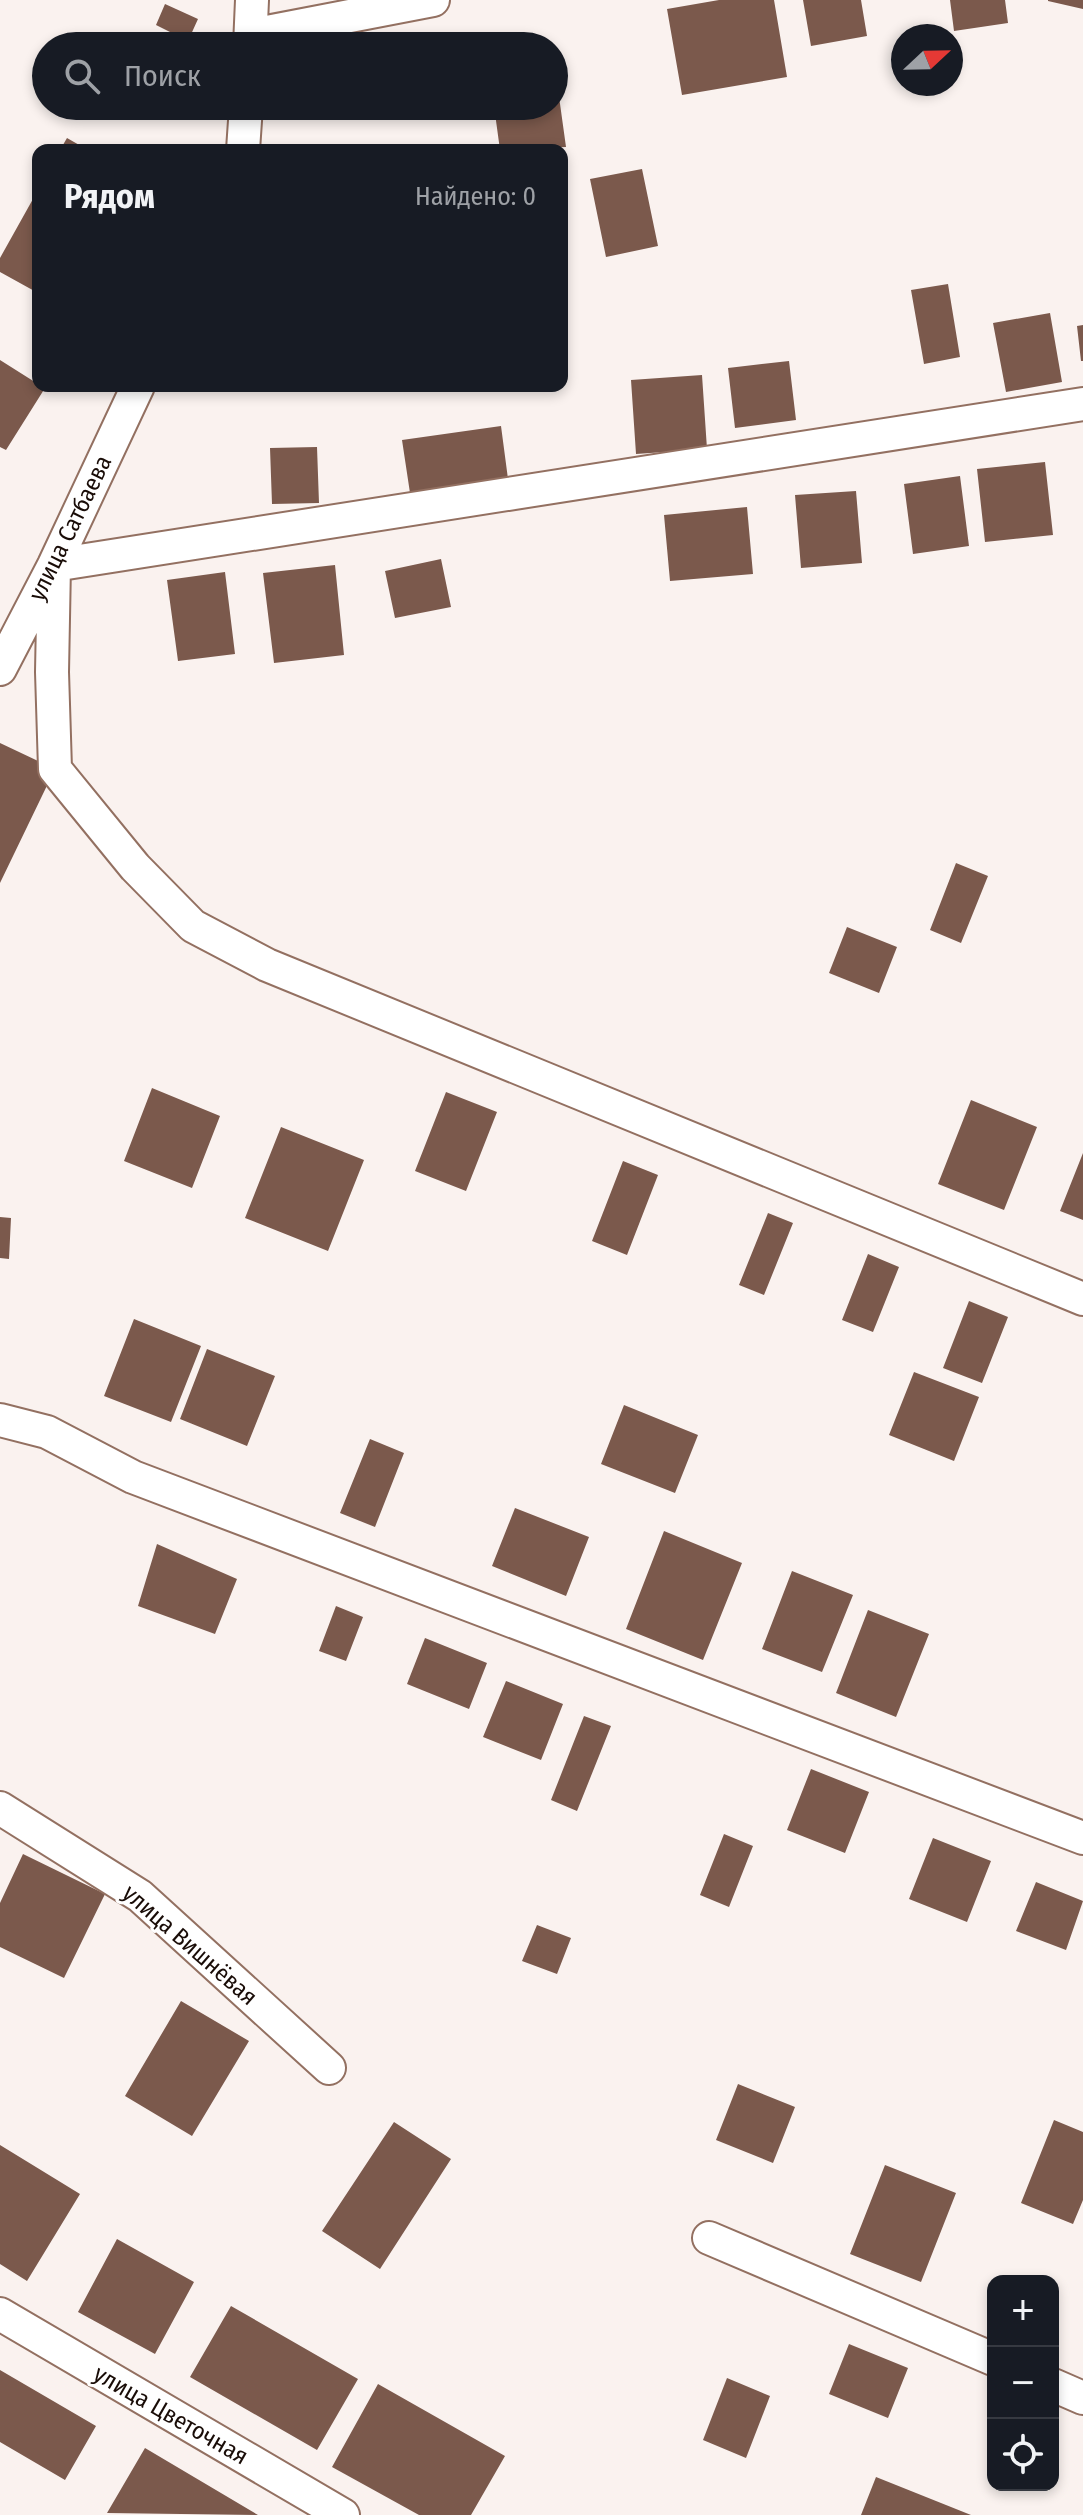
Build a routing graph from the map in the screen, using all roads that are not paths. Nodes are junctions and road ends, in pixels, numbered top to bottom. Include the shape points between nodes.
1 (252, 0) edge
2 (433, 0) edge
3 (250, 32) edge
4 (290, 32) edge
5 (245, 120) edge
6 (243, 144) edge
7 (135, 392) edge
8 (1083, 404) edge
9 (54, 565) junction
10 (0, 669) edge
11 (1083, 1299) edge
12 (0, 1420) edge
13 (0, 1808) edge
14 (1083, 1838) edge
15 (329, 2068) dead end
16 (709, 2238) dead end
17 (0, 2314) edge
18 (987, 2356) edge
19 (1059, 2388) edge
20 (1083, 2398) edge
21 (343, 2515) edge

1 - 3 street
2 - 4 street
5 - 6 street
7 - 9 street, улица Сатбаева
8 - 9 street
9 - 10 street, улица Сатбаева
9 - 11 street via 55,769 135,867 193,926 267,965
12 - 14 street via 47,1432 133,1477
13 - 15 street, улица Вишнёвая via 140,1896
16 - 18 street
17 - 21 street, улица Цветочная
19 - 20 street

